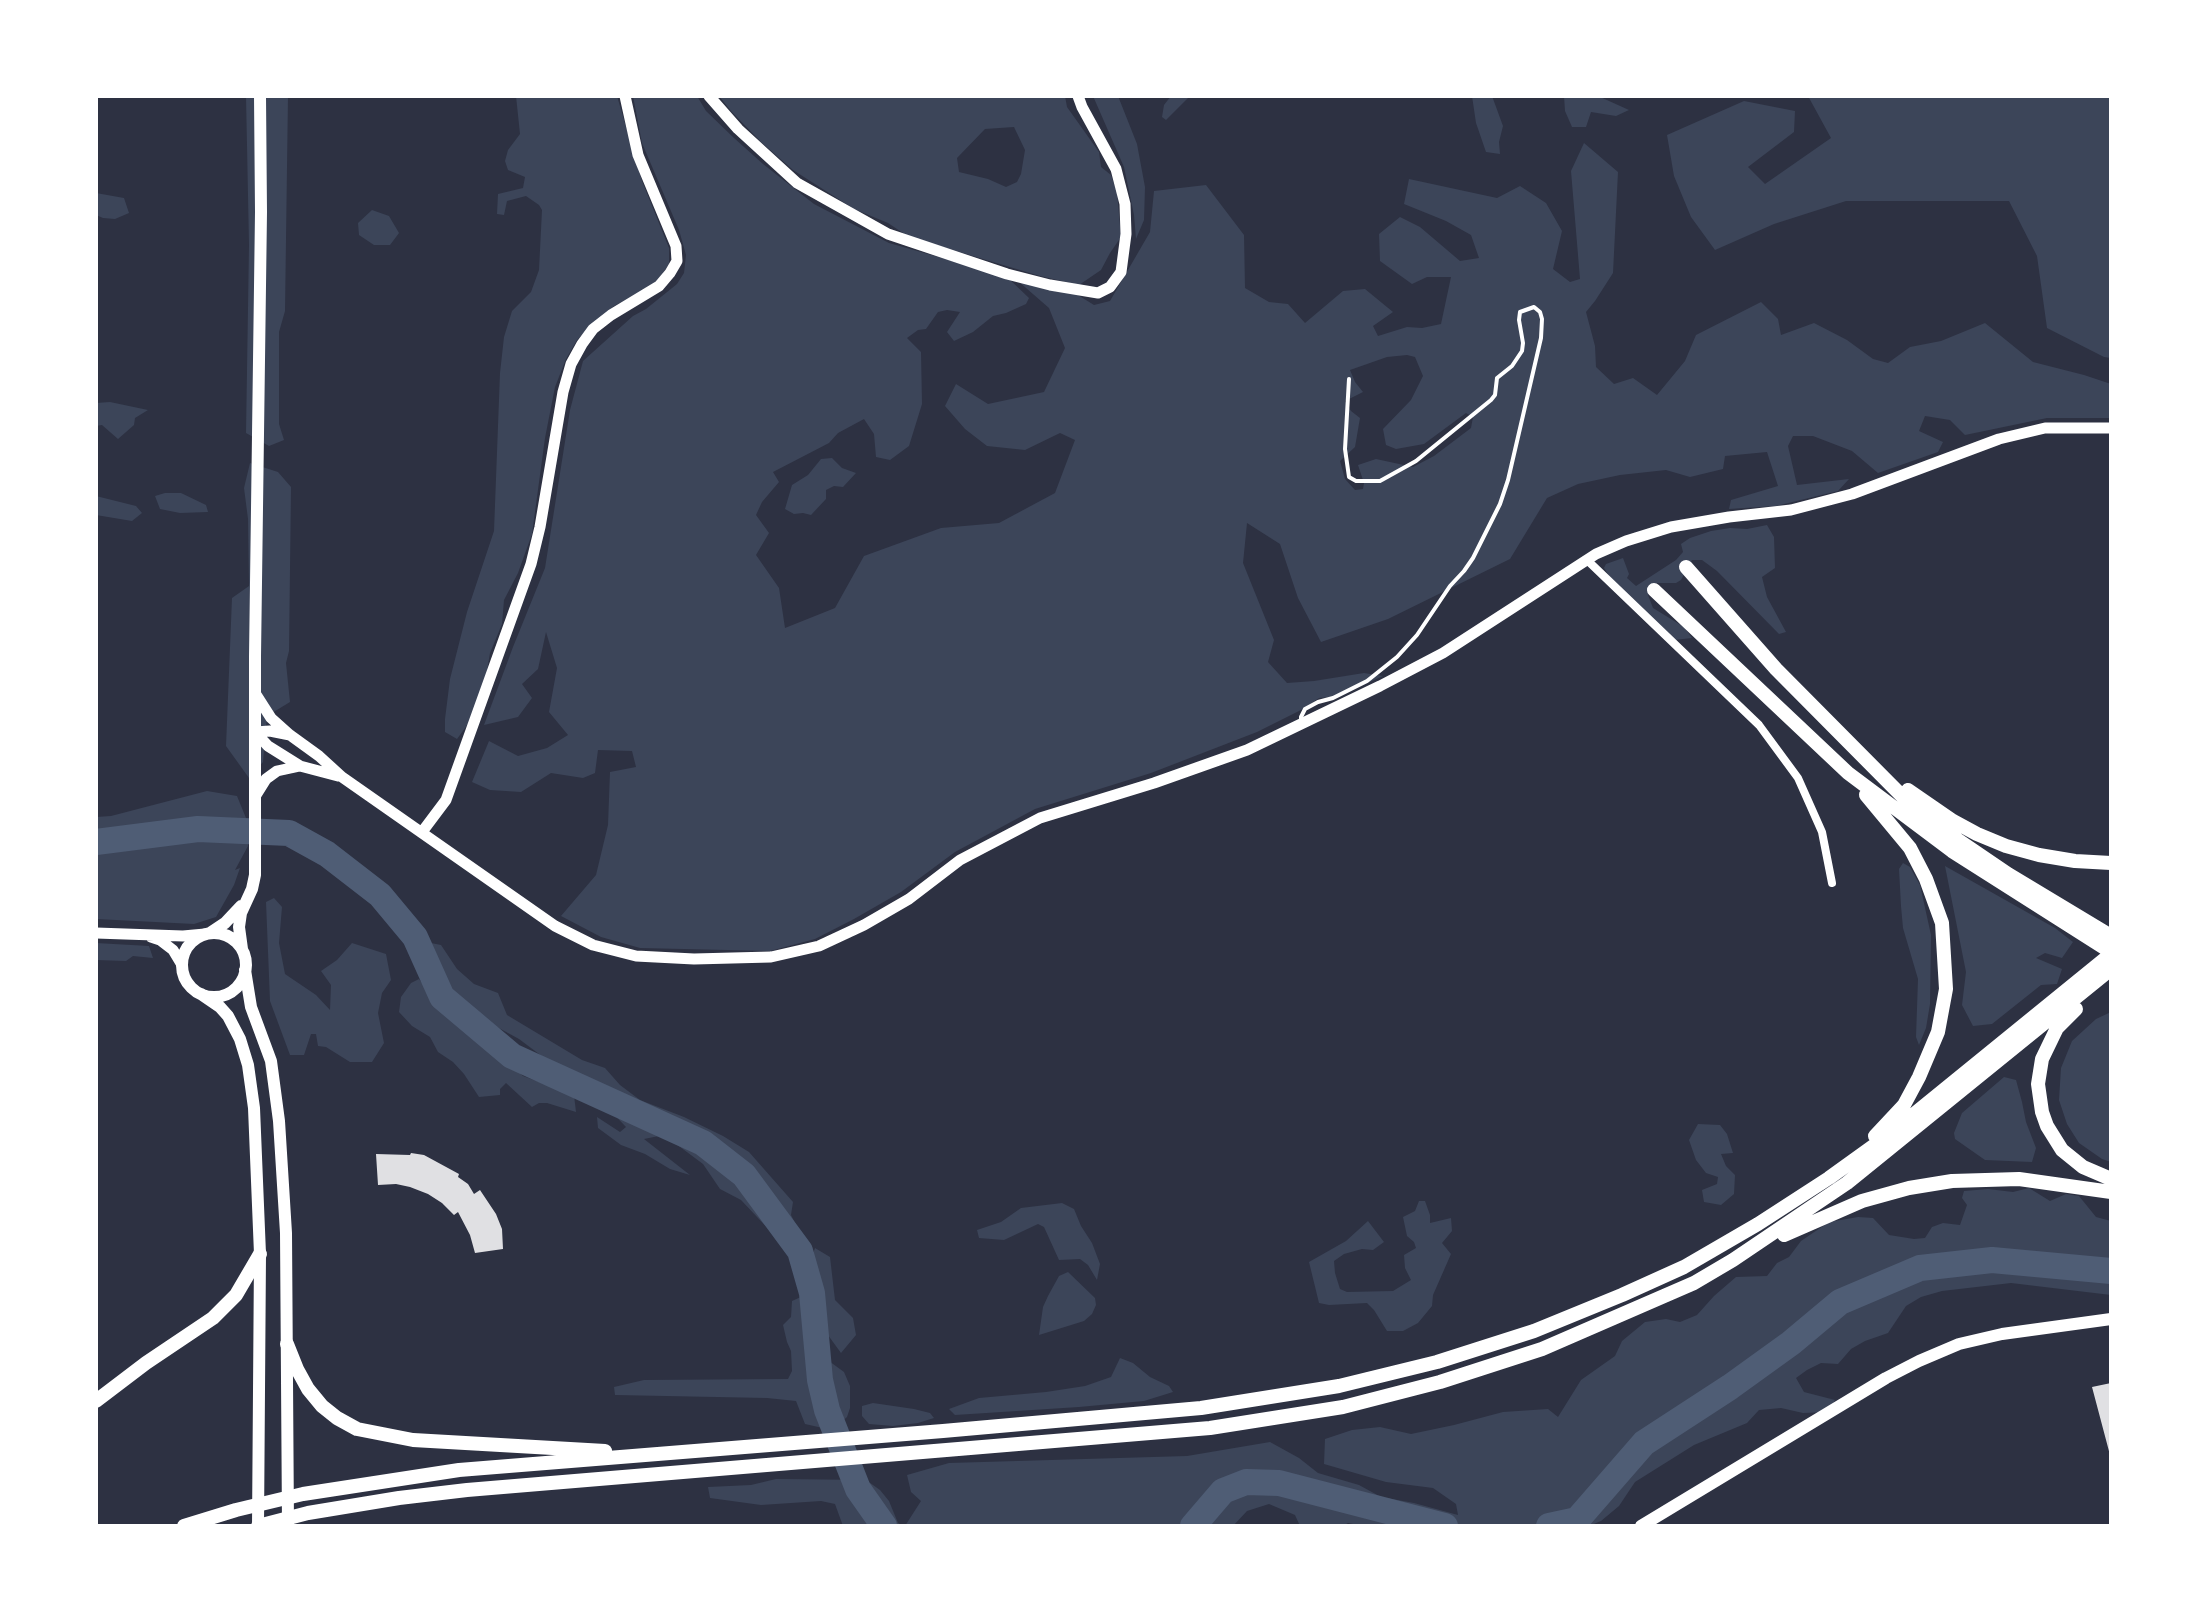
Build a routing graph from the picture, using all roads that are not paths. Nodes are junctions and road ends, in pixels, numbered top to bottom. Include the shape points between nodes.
1 (260, 96) edge
2 (625, 96) edge
3 (709, 96) edge
4 (1078, 96) edge
5 (1349, 379) dead end
6 (2111, 428) edge
7 (1587, 560) junction
8 (1686, 567) dead end
9 (1654, 590) dead end
10 (255, 693) junction
11 (1302, 724) junction
12 (255, 732) junction
13 (290, 735) junction
14 (1865, 759) junction
15 (300, 766) junction
16 (1848, 773) junction
17 (342, 777) junction
18 (256, 795) junction
19 (422, 832) junction
20 (2111, 863) edge
21 (1832, 883) dead end
22 (248, 897) junction
23 (2078, 924) junction
24 (96, 933) edge
25 (208, 934) junction
26 (139, 935) junction
27 (2111, 936) edge
28 (242, 949) junction
29 (2111, 953) edge
30 (182, 965) junction
31 (2111, 969) edge
32 (245, 970) junction
33 (2111, 980) edge
34 (201, 994) junction
35 (1829, 1178) junction
36 (2111, 1179) edge
37 (2111, 1192) edge
38 (260, 1254) junction
39 (1733, 1260) junction
40 (2111, 1319) edge
41 (287, 1344) junction
42 (96, 1401) edge
43 (666, 1453) junction
44 (184, 1526) edge
45 (258, 1526) edge
46 (288, 1526) edge
47 (1641, 1526) edge

1 - 10 main road
2 - 19 street via 638,155 676,246 677,261 659,286 593,329 571,364 531,564 446,800
3 - 4 street via 797,183 888,234 1007,274 1098,293 1121,272 1125,204 1116,169
5 - 11 lane via 1349,477 1380,481 1416,461 1491,400 1497,378 1522,351 1520,312 1534,307 1540,312 1541,338 1508,480 1473,558 1397,657 1367,681 1305,709
6 - 7 street via 2045,428 1999,439 1852,494 1791,510 1671,527
7 - 11 street via 1443,653
7 - 21 street via 1759,725 1798,778 1822,832
8 - 14 highway
9 - 16 highway
10 - 12 main road
10 - 13 street
11 - 19 street via 1234,755 1040,818 960,860 864,925 819,946 771,957 636,956 593,945 555,926
12 - 13 street
12 - 15 street
12 - 18 main road
13 - 17 street
14 - 20 highway via 1977,834 2039,855
14 - 23 highway via 1958,840
15 - 17 street
15 - 18 street via 277,771
16 - 23 highway via 1952,851
16 - 35 highway via 1910,848 1926,879 1942,923 1946,989 1938,1032 1904,1105
17 - 19 street
18 - 22 main road via 255,875
22 - 25 main road
22 - 28 main road via 239,927
23 - 27 highway
23 - 29 highway
24 - 26 street
25 - 26 street
25 - 28 main road via 228,936
25 - 30 main road via 188,946
26 - 30 street via 160,940
28 - 32 main road
29 - 35 highway
30 - 34 main road via 187,982
31 - 39 highway via 1847,1183
32 - 34 main road via 239,985 226,995
32 - 41 main road via 278,1099
33 - 36 highway via 2057,1028 2042,1059 2038,1084 2042,1112 2062,1150
34 - 38 main road via 228,1016 248,1065
35 - 43 highway via 1684,1267 1534,1331 1339,1386 1201,1408
37 - 39 highway via 2019,1179 1931,1184 1836,1211
38 - 42 highway via 236,1295 213,1318
38 - 45 main road
39 - 45 highway via 1694,1283 1542,1349 1343,1407 1210,1428 467,1490 308,1513
40 - 47 main road via 2002,1334 1919,1361
41 - 43 highway via 322,1406 357,1429 488,1446
41 - 46 main road
43 - 44 highway via 396,1479 303,1494

